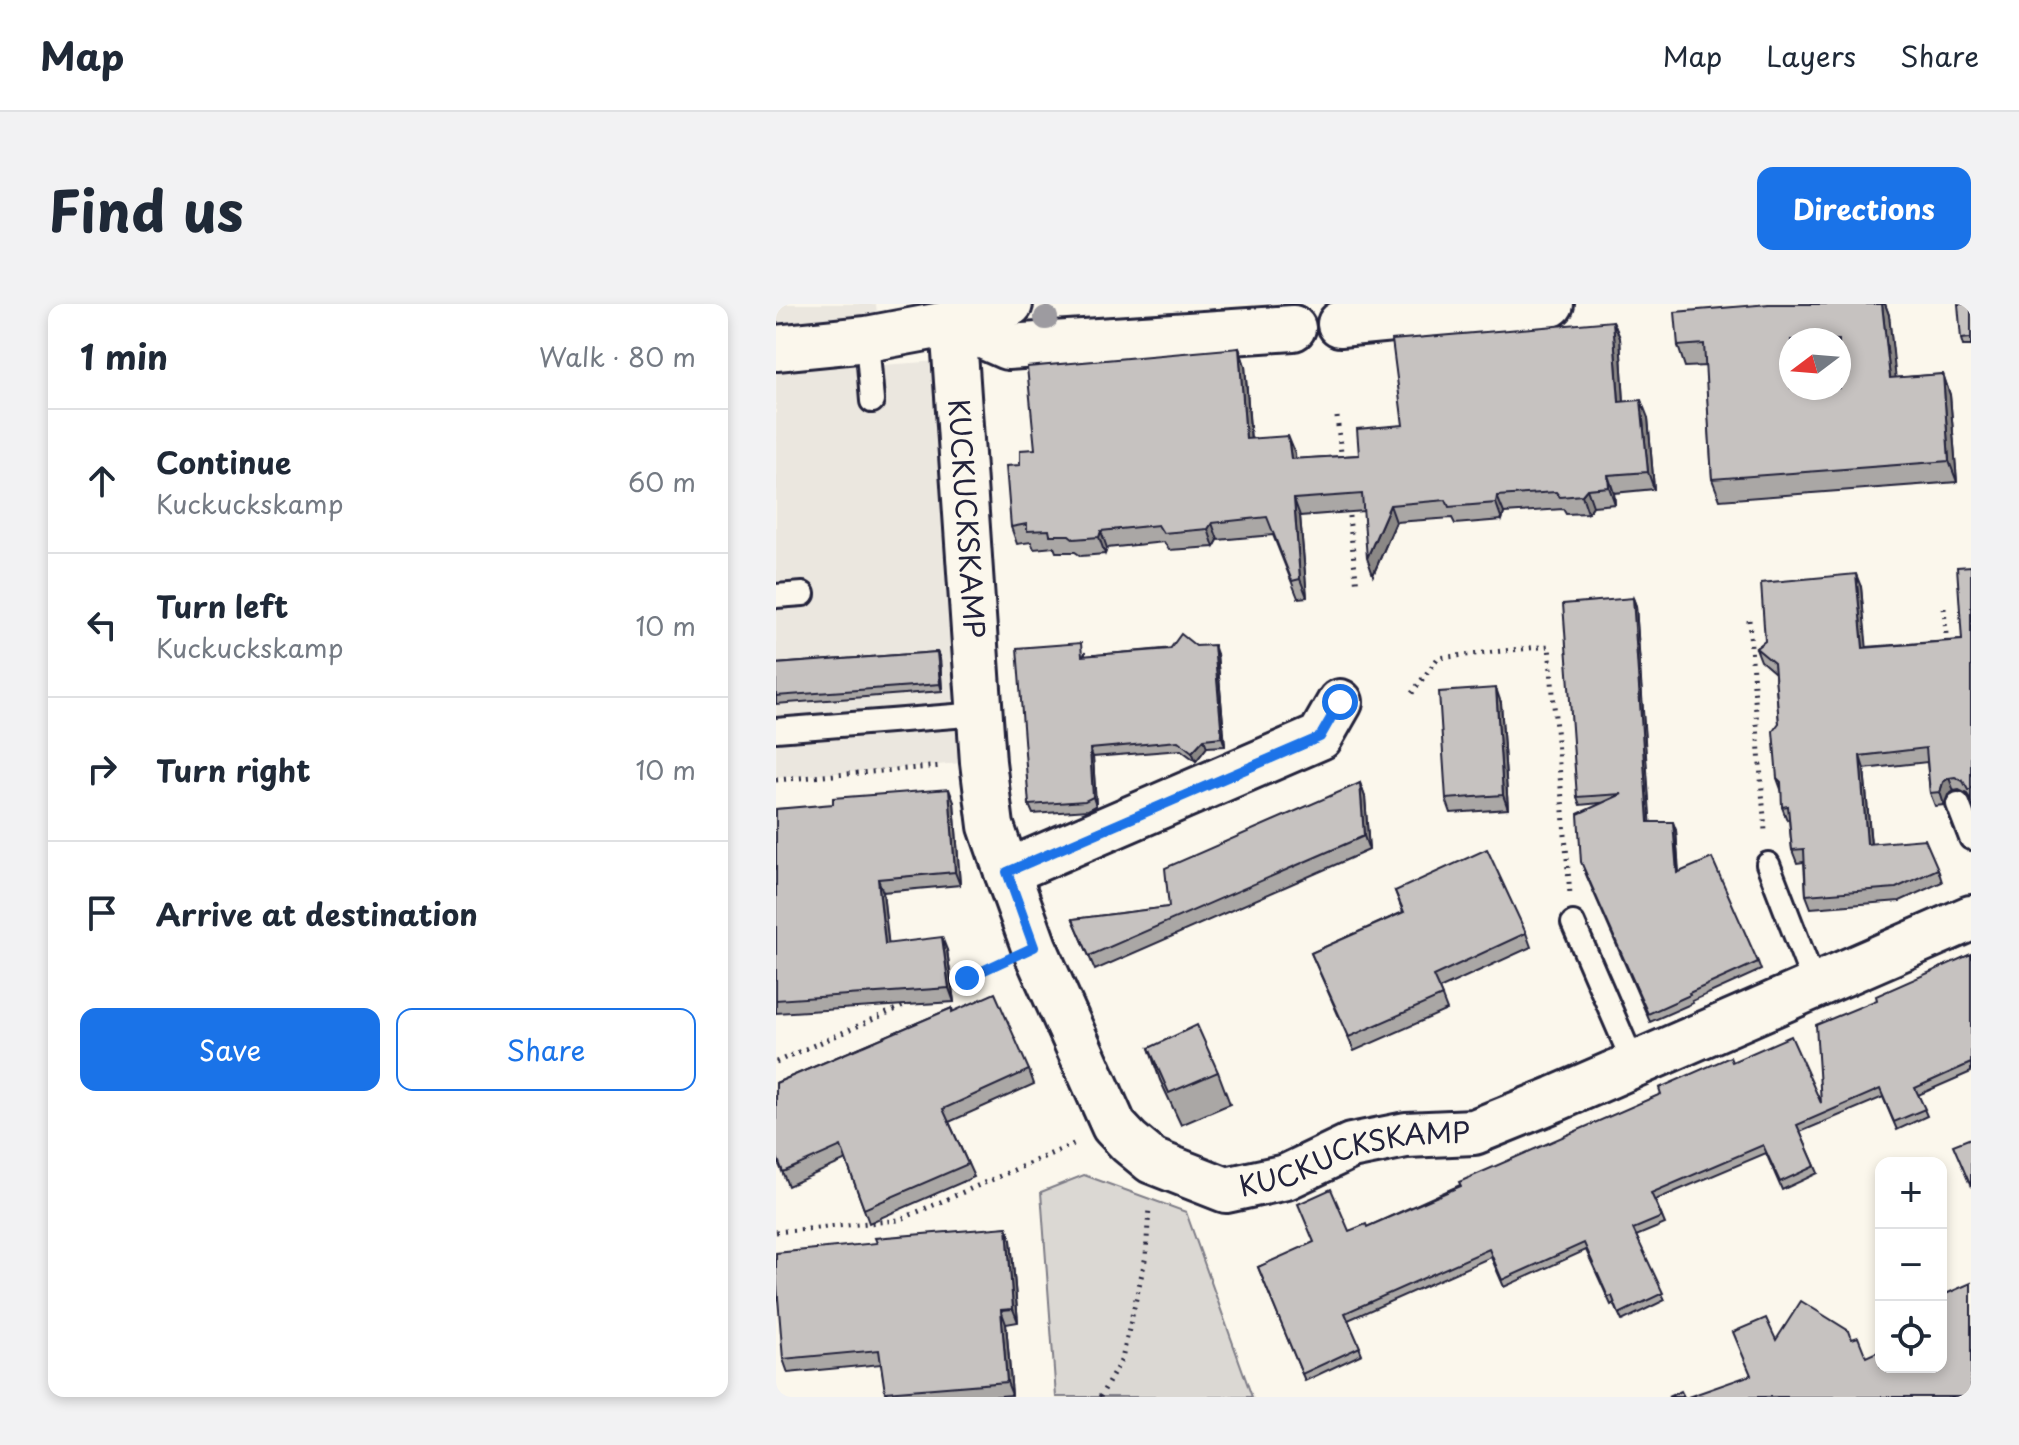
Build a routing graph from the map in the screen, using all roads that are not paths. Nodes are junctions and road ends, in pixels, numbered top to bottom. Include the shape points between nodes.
1 (1010, 304) edge
2 (1551, 304) edge
3 (1344, 314) edge
4 (1288, 316) edge
5 (953, 323) junction
6 (867, 339) junction
7 (776, 348) edge
8 (872, 401) dead end
9 (803, 594) dead end
10 (776, 596) edge
11 (1340, 702) dead end
12 (980, 714) junction
13 (776, 730) edge
14 (1958, 804) dead end
15 (1971, 838) edge
16 (1768, 864) road end
17 (1007, 872) junction
18 (1971, 918) edge
19 (1573, 923) road end
20 (1815, 986) junction
21 (1634, 1064) junction

1 - 5 street
2 - 3 street
3 - 4 street via 1325,335 1314,336 1303,334
4 - 5 street via 1007,347
5 - 6 street
5 - 12 street, KUCKUCKSKAMP
6 - 7 street
6 - 8 lane
9 - 10 lane
11 - 17 street via 1320,737
12 - 13 lane
12 - 17 street, KUCKUCKSKAMP via 991,826
14 - 15 lane
16 - 20 lane
17 - 21 street, KUCKUCKSKAMP via 1034,947 1114,1126 1152,1161 1226,1190 1286,1177 1351,1146 1406,1135 1474,1132
18 - 20 street, KUCKUCKSKAMP
19 - 21 lane
20 - 21 street, KUCKUCKSKAMP

